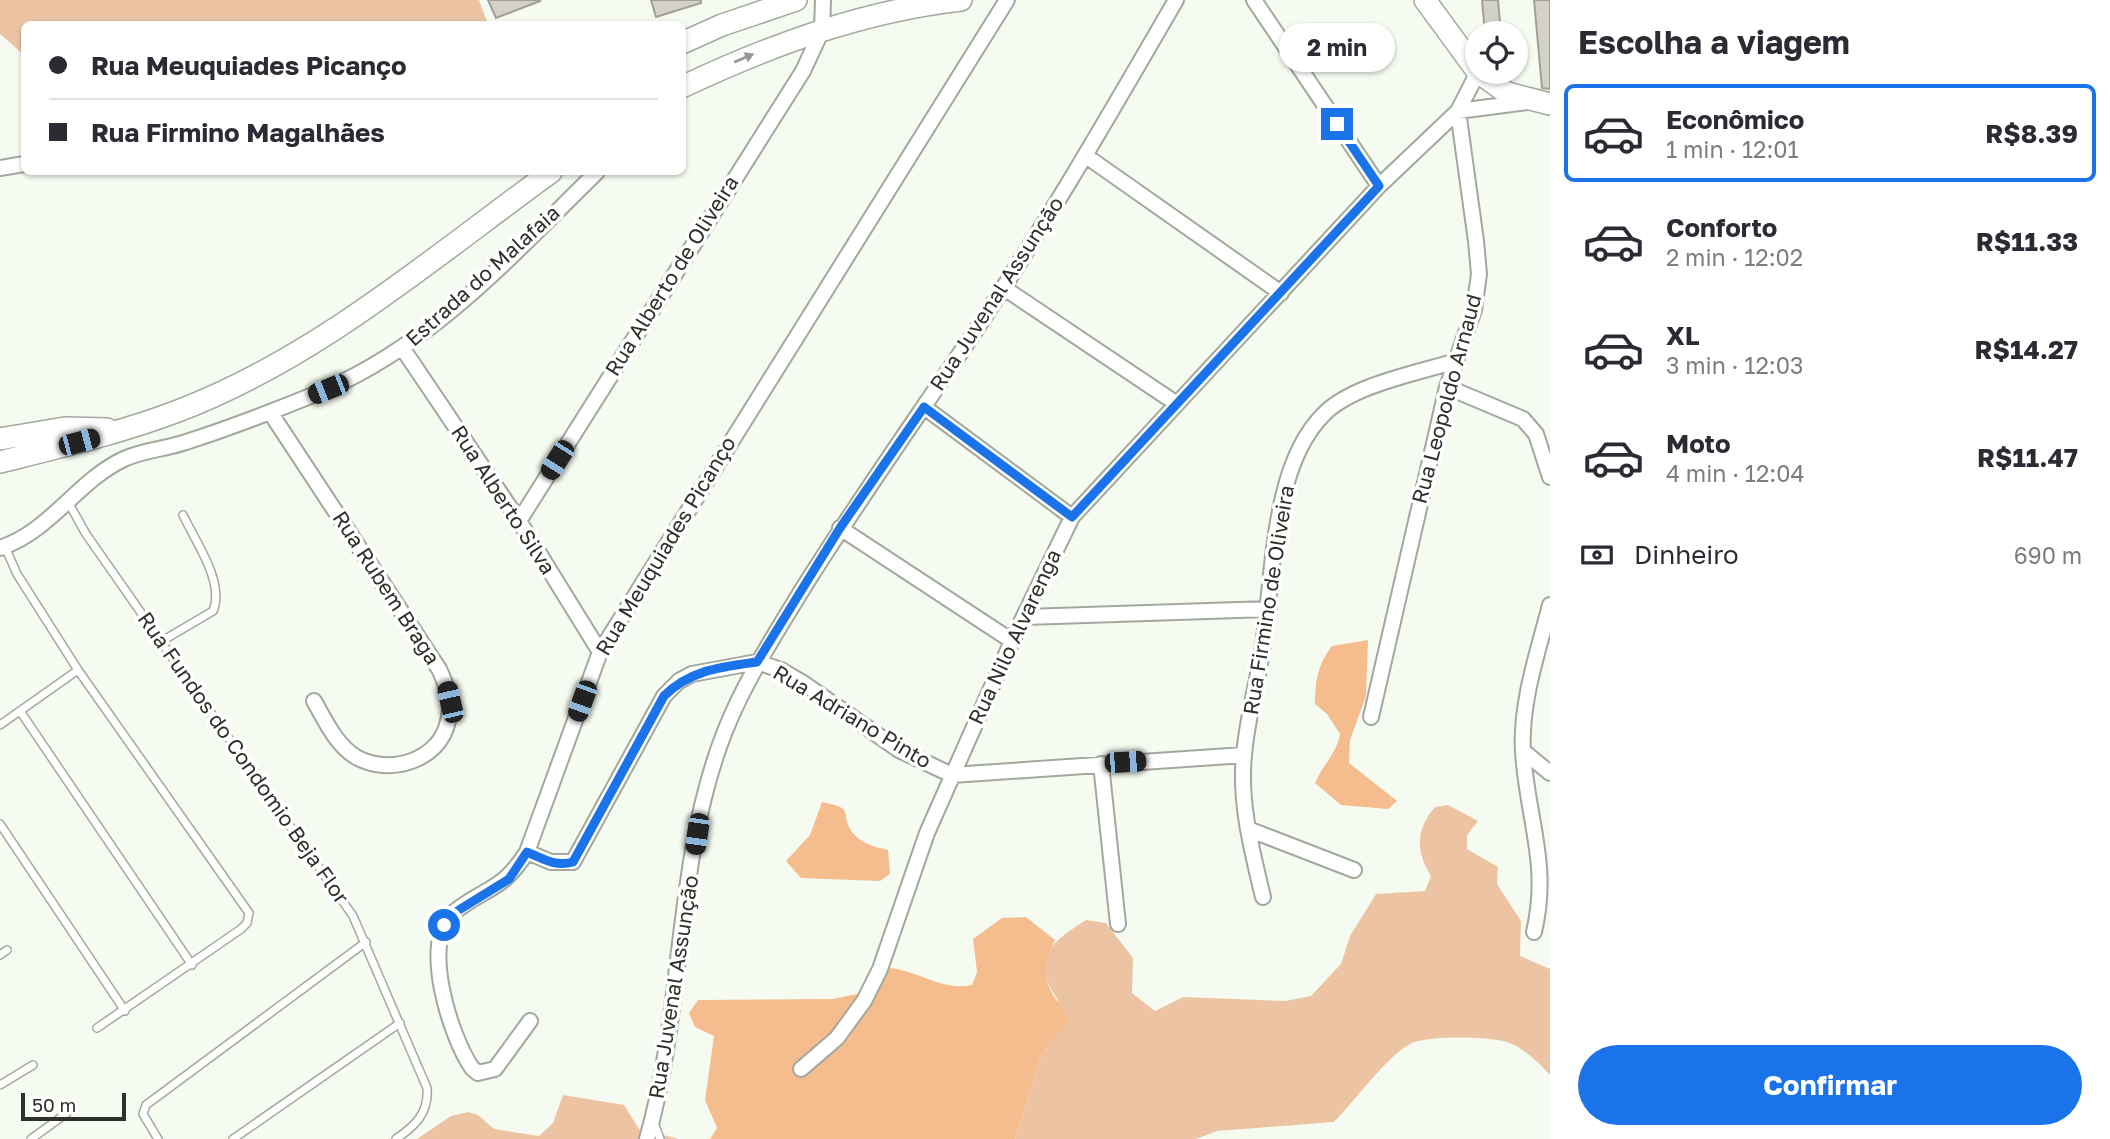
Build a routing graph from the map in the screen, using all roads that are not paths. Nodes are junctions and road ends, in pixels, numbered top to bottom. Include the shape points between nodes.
1 (796, 0) edge
2 (823, 0) edge
3 (961, 0) edge
4 (1007, 0) edge
5 (1175, 0) edge
6 (1254, 0) edge
7 (1425, 0) edge
8 (822, 30) junction
9 (686, 41) edge
10 (1465, 54) edge
11 (1472, 84) edge
12 (1495, 84) edge
13 (686, 85) edge
14 (1541, 103) edge
15 (1458, 111) junction
16 (1086, 156) junction
17 (21, 164) edge
18 (0, 168) edge
19 (547, 175) edge
20 (594, 175) edge
21 (1379, 186) junction
22 (1004, 289) junction
23 (1280, 293) junction
24 (403, 349) junction
25 (1457, 361) junction
26 (1447, 387) junction
27 (1177, 404) junction
28 (924, 407) junction
29 (270, 412) junction
30 (116, 432) junction
31 (0, 439) edge
32 (126, 458) junction
33 (0, 462) edge
34 (1550, 477) edge
35 (68, 502) junction
36 (183, 515) dead end
37 (1072, 517) junction
38 (519, 522) junction
39 (840, 528) junction
40 (2, 548) edge
41 (1550, 605) edge
42 (1269, 609) junction
43 (1025, 617) junction
44 (162, 641) junction
45 (1012, 641) junction
46 (600, 652) junction
47 (757, 662) junction
48 (78, 670) junction
49 (314, 701) dead end
50 (20, 711) junction
51 (1371, 717) dead end
52 (0, 725) edge
53 (1523, 751) junction
54 (1244, 755) junction
55 (1101, 764) junction
56 (1550, 773) edge
57 (952, 775) junction
58 (0, 824) edge
59 (1248, 830) junction
60 (527, 852) junction
61 (1354, 870) dead end
62 (1263, 897) dead end
63 (1118, 925) dead end
64 (1534, 932) dead end
65 (366, 942) junction
66 (192, 965) junction
67 (125, 1012) junction
68 (530, 1021) dead end
69 (400, 1023) junction
70 (97, 1028) dead end
71 (33, 1065) dead end
72 (801, 1069) dead end
73 (0, 1086) edge
74 (67, 1114) dead end
75 (653, 1120) junction
76 (32, 1139) edge
77 (158, 1139) edge
78 (233, 1139) edge
79 (396, 1139) edge
80 (648, 1139) edge
81 (660, 1139) edge

1 - 9 main road
2 - 8 street
3 - 8 main road
4 - 46 street, Rua Meuquiades Picanço
5 - 16 street, Rua Juvenal Assunção
6 - 21 street
7 - 10 main road
13 -> 8 main road
8 - 38 street, Rua Alberto de Oliveira via 803,71
11 - 15 street, Rua Nilo Alvarenga
12 - 14 main road via 1507,93
14 - 15 street
15 - 21 street, Rua Nilo Alvarenga
15 - 25 street, Rua Leopoldo Arnaud via 1479,274 1474,310
16 - 22 street, Rua Juvenal Assunção
16 - 23 street
17 - 18 street
19 - 30 main road via 314,341 211,396
20 - 24 street, Estrada do Malafaia via 464,299
21 - 23 street, Rua Nilo Alvarenga
22 - 27 street
22 - 28 street, Rua Juvenal Assunção
23 - 27 street, Rua Nilo Alvarenga
24 - 29 street, Estrada do Malafaia via 328,389
24 - 38 street, Rua Alberto Silva
25 - 26 street, Rua Leopoldo Arnaud
25 - 42 street, Rua Firmino de Oliveira via 1363,390 1325,412 1299,446 1282,500
26 - 34 street via 1522,419 1536,434
26 - 51 street, Rua Leopoldo Arnaud
27 - 37 street, Rua Nilo Alvarenga
28 - 37 street
28 - 39 street, Rua Juvenal Assunção
29 - 32 street, Estrada do Malafaia
29 - 49 street, Rua Rubem Braga via 439,669 450,702 444,735 423,757 400,765 356,757 336,739
30 - 31 main road via 85,426
30 - 32 street
30 - 33 main road
32 - 35 street, Estrada do Malafaia via 99,474
35 - 40 street, Estrada do Malafaia via 37,529
35 - 44 lane, Rua Fundos do Condomio Beja Flor
36 - 44 lane via 213,580 216,603 212,611
37 - 43 street, Rua Nilo Alvarenga
38 - 46 street, Rua Alberto Silva
39 - 45 street
39 - 47 street, Rua Juvenal Assunção
40 - 48 lane
41 - 53 street via 1530,689
42 - 43 street
42 - 54 street, Rua Firmino de Oliveira
43 - 45 street, Rua Nilo Alvarenga
44 - 65 lane, Rua Fundos do Condomio Beja Flor via 353,916
45 - 57 street, Rua Nilo Alvarenga
46 - 60 street, Rua Meuquiades Picanço
47 - 57 street, Rua Adriano Pinto via 781,670 899,750
47 - 60 street, Rua Adriano Pinto via 692,674 664,696 573,862 551,862
47 - 75 street, Rua Juvenal Assunção via 709,781
48 - 50 lane
48 - 66 lane via 249,913 241,929
50 - 52 lane
50 - 66 lane
53 - 56 street
53 - 64 street via 1542,877
54 - 55 street, Rua Adriano Pinto
54 - 59 street, Rua Firmino de Oliveira
55 - 57 street, Rua Adriano Pinto
55 - 63 street
57 - 72 street, Rua Nilo Alvarenga via 880,969 854,1019
58 - 67 lane
59 - 61 street
59 - 62 street, Rua Firmino de Oliveira
60 - 68 street, Rua Meuquiades Picanço via 509,879 454,913 444,925 439,959 445,1001 466,1060 478,1073 495,1069
65 - 69 lane, Rua Fundos do Condomio Beja Flor
65 - 77 lane via 146,1105 143,1114
66 - 67 lane
67 - 70 lane
69 - 78 lane
69 - 79 lane, Rua Fundos do Condomio Beja Flor via 428,1100 421,1118
71 - 73 lane
74 - 76 lane
75 - 80 street, Rua Juvenal Assunção
75 - 81 lane

